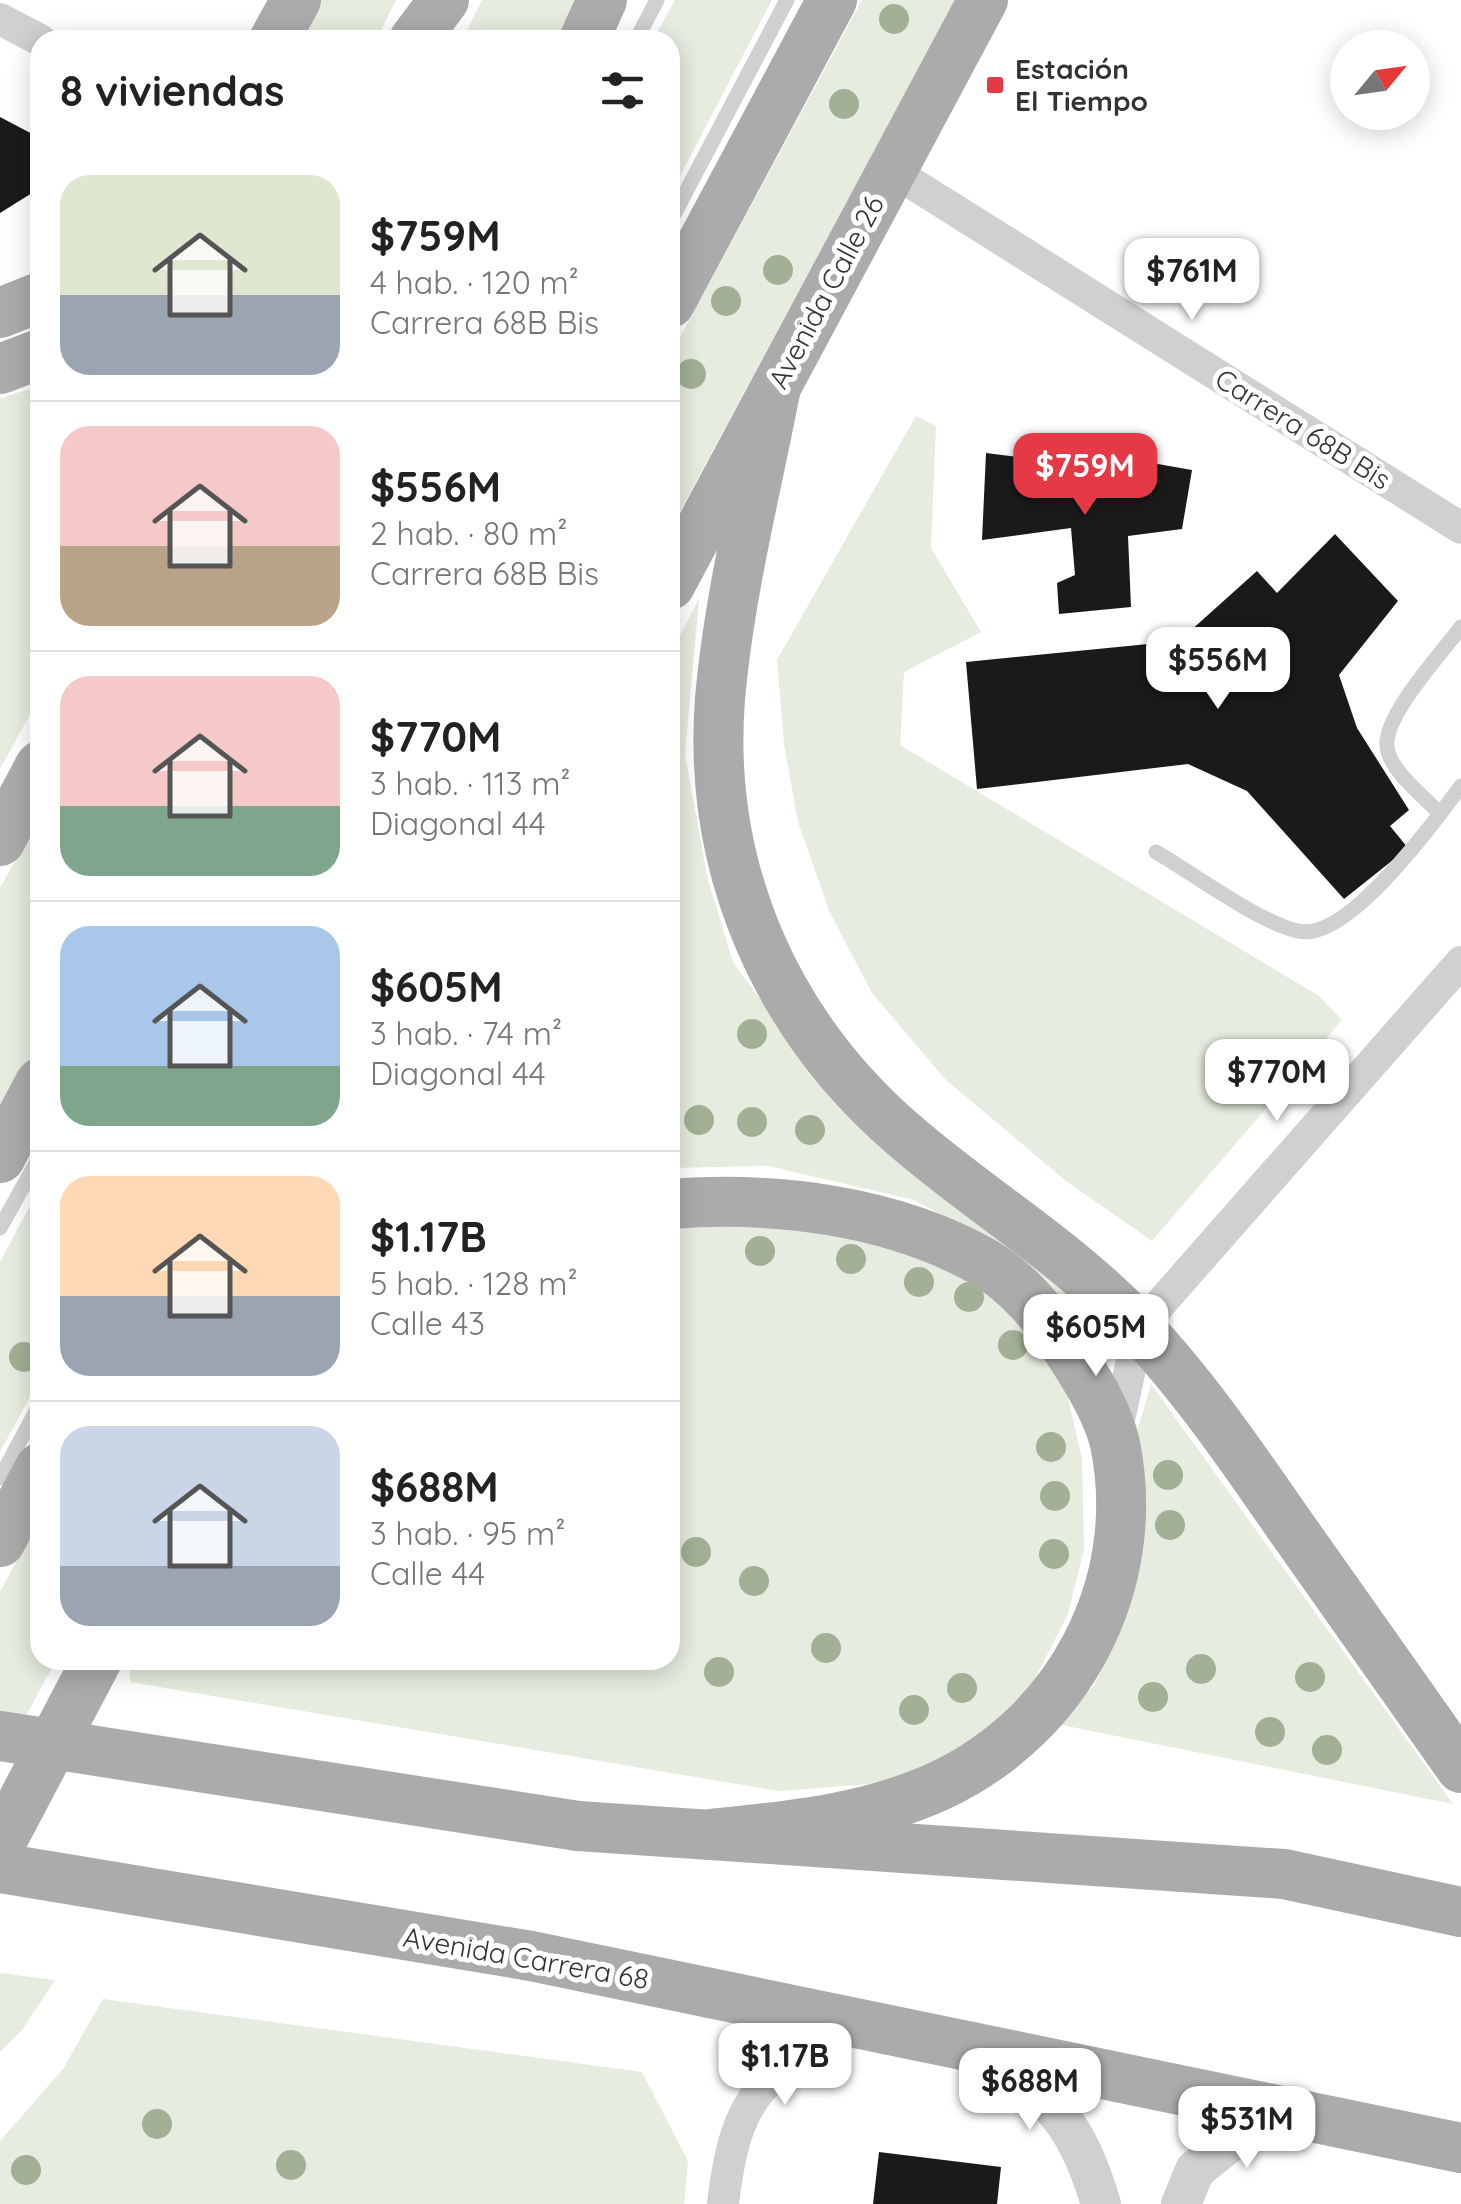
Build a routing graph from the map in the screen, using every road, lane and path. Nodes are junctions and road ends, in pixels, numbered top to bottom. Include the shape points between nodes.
1 (296, 0) edge
2 (447, 0) edge
3 (602, 0) edge
4 (657, 0) edge
5 (787, 0) edge
6 (832, 0) edge
7 (983, 0) edge
8 (0, 19) edge
9 (280, 30) edge
10 (422, 30) edge
11 (433, 30) edge
12 (588, 30) edge
13 (641, 30) edge
14 (30, 35) edge
15 (891, 170) junction
16 (680, 203) edge
17 (680, 284) edge
18 (30, 301) edge
19 (0, 313) edge
20 (30, 358) edge
21 (0, 369) edge
22 (776, 387) junction
23 (1461, 528) edge
24 (680, 566) edge
25 (1461, 627) edge
26 (30, 785) edge
27 (1461, 786) edge
28 (1440, 814) junction
29 (0, 841) edge
30 (1156, 852) dead end
31 (1461, 962) edge
32 (30, 1102) edge
33 (0, 1158) edge
34 (30, 1174) edge
35 (680, 1203) edge
36 (0, 1228) edge
37 (1140, 1328) junction
38 (30, 1422) edge
39 (1114, 1442) junction
40 (0, 1478) edge
41 (30, 1486) edge
42 (0, 1542) edge
43 (91, 1670) edge
44 (0, 1736) edge
45 (1461, 1768) edge
46 (711, 1834) junction
47 (0, 1844) edge
48 (0, 1868) edge
49 (1461, 1912) edge
50 (859, 2022) junction
51 (981, 2047) junction
52 (1269, 2112) junction
53 (1461, 2148) edge
54 (723, 2204) edge
55 (1101, 2204) edge
56 (1181, 2204) edge

1 - 9 main road
2 - 10 main road
2 - 11 main road
3 - 12 main road
4 - 13 lane
5 - 16 lane
6 - 17 main road
7 - 15 main road, Avenida Calle 26
8 - 14 street
15 - 22 main road, Avenida Calle 26
15 - 23 street, Carrera 68B Bis
18 - 19 main road
20 - 21 main road
22 - 24 main road, Avenida Calle 26
22 - 37 main road via 720,701 735,868 752,925 776,982 854,1088
25 - 28 lane via 1392,720 1387,747 1397,769
26 - 29 main road
27 - 28 lane
28 - 30 lane via 1411,854 1344,915 1302,933
31 - 37 street
32 - 33 main road
34 - 36 lane
35 - 39 main road via 788,1205 864,1218 931,1238 988,1265 1049,1320 1086,1377
37 - 39 street
37 - 45 main road via 1232,1443
38 - 40 lane
39 - 46 main road via 1118,1544 1109,1600 1078,1664 1038,1715 981,1761 920,1794 797,1825
41 - 42 main road
43 - 47 main road
44 - 46 main road, bridge via 578,1826
46 - 49 main road via 1284,1874
48 - 50 main road, Avenida Carrera 68 via 531,1956
50 - 51 main road, Avenida Carrera 68
50 - 54 street via 758,2090 734,2135
51 - 52 main road, Avenida Carrera 68
51 - 55 street via 1036,2087 1070,2125
52 - 53 main road, Avenida Carrera 68
52 - 56 street via 1196,2170

